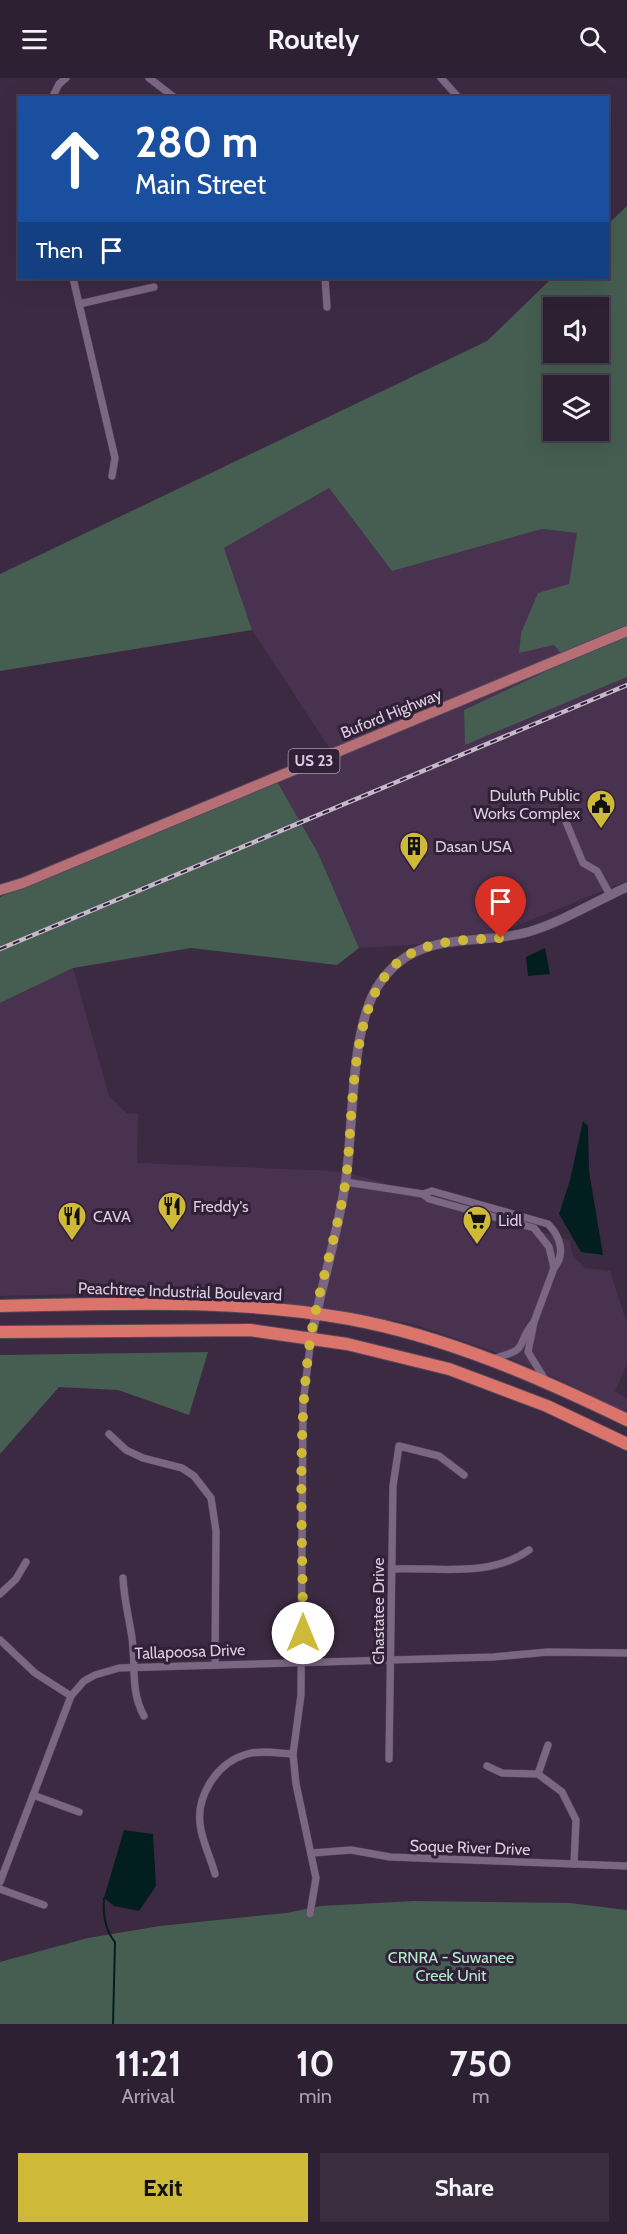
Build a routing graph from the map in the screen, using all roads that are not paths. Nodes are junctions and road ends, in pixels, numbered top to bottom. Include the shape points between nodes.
1 (66, 78) edge
2 (149, 78) edge
3 (441, 78) edge
4 (53, 96) edge
5 (172, 96) edge
6 (456, 96) edge
7 (73, 279) edge
8 (325, 279) edge
9 (154, 287) dead end
10 (79, 304) junction
11 (327, 308) dead end
12 (112, 476) dead end
13 (627, 631) edge
14 (566, 822) dead end
15 (627, 887) edge
16 (0, 890) edge
17 (610, 895) junction
18 (345, 1182) junction
19 (423, 1194) junction
20 (554, 1268) junction
21 (0, 1306) edge
22 (316, 1313) junction
23 (534, 1322) junction
24 (0, 1332) edge
25 (311, 1338) junction
26 (489, 1359) junction
27 (546, 1381) junction
28 (627, 1420) edge
29 (109, 1434) dead end
30 (627, 1444) edge
31 (464, 1475) dead end
32 (529, 1550) dead end
33 (26, 1562) dead end
34 (393, 1569) junction
35 (123, 1578) dead end
36 (0, 1594) edge
37 (0, 1640) edge
38 (627, 1653) edge
39 (392, 1660) junction
40 (302, 1662) junction
41 (215, 1663) junction
42 (134, 1667) junction
43 (71, 1696) junction
44 (144, 1716) dead end
45 (549, 1745) dead end
46 (293, 1754) junction
47 (389, 1759) dead end
48 (487, 1766) dead end
49 (538, 1774) junction
50 (33, 1795) junction
51 (79, 1812) dead end
52 (312, 1853) junction
53 (574, 1864) junction
54 (627, 1866) edge
55 (215, 1874) dead end
56 (0, 1882) edge
57 (0, 1889) edge
58 (44, 1905) dead end
59 (310, 1914) dead end

1 - 4 street
2 - 5 street
3 - 6 street
7 - 10 street
8 - 11 street
9 - 10 street
10 - 12 street via 115,458
13 - 16 main road, Buford Highway / US 23
14 - 17 street via 583,863 597,871
15 - 17 street
17 - 18 street via 527,932 434,945 394,966 369,1003 358,1046
18 - 19 street
18 - 22 street
19 - 20 street via 429,1199 534,1228 549,1247
19 - 20 street via 432,1191 548,1224 561,1246
20 - 23 street
21 - 22 highway, Peachtree Industrial Boulevard via 211,1305
22 - 25 street
22 - 26 highway, Peachtree Industrial Boulevard via 394,1329
23 - 26 street via 516,1352
23 - 27 street via 528,1352
24 - 25 highway via 250,1330
25 - 30 highway via 449,1369 547,1406
25 - 40 street via 303,1404
26 - 27 highway, Peachtree Industrial Boulevard
27 - 28 highway, Peachtree Industrial Boulevard
29 - 41 street via 126,1450 143,1458 182,1468 194,1476 211,1498 216,1531
31 - 34 street, Chastatee Drive via 440,1456 399,1446
32 - 34 street via 516,1559 485,1568
33 - 36 street
34 - 39 street, Chastatee Drive
35 - 42 street
37 - 43 street via 35,1673
38 - 39 street, Tallapoosa Drive via 548,1652
39 - 40 street, Tallapoosa Drive
39 - 47 street, Chastatee Drive
40 - 41 street, Tallapoosa Drive
40 - 46 street
41 - 42 street, Tallapoosa Drive
42 - 43 street, Tallapoosa Drive via 95,1675
42 - 44 street via 134,1689
43 - 50 street, Tallapoosa Drive
45 - 49 street
46 - 52 street
46 - 55 street via 248,1754 234,1760 211,1781 202,1805 200,1829
48 - 49 street via 502,1773
49 - 53 street via 562,1792 573,1810
50 - 51 street
50 - 56 street, Tallapoosa Drive
52 - 53 street, Soque River Drive via 351,1850 390,1857
52 - 59 street via 316,1878
53 - 54 street, Soque River Drive
57 - 58 street

